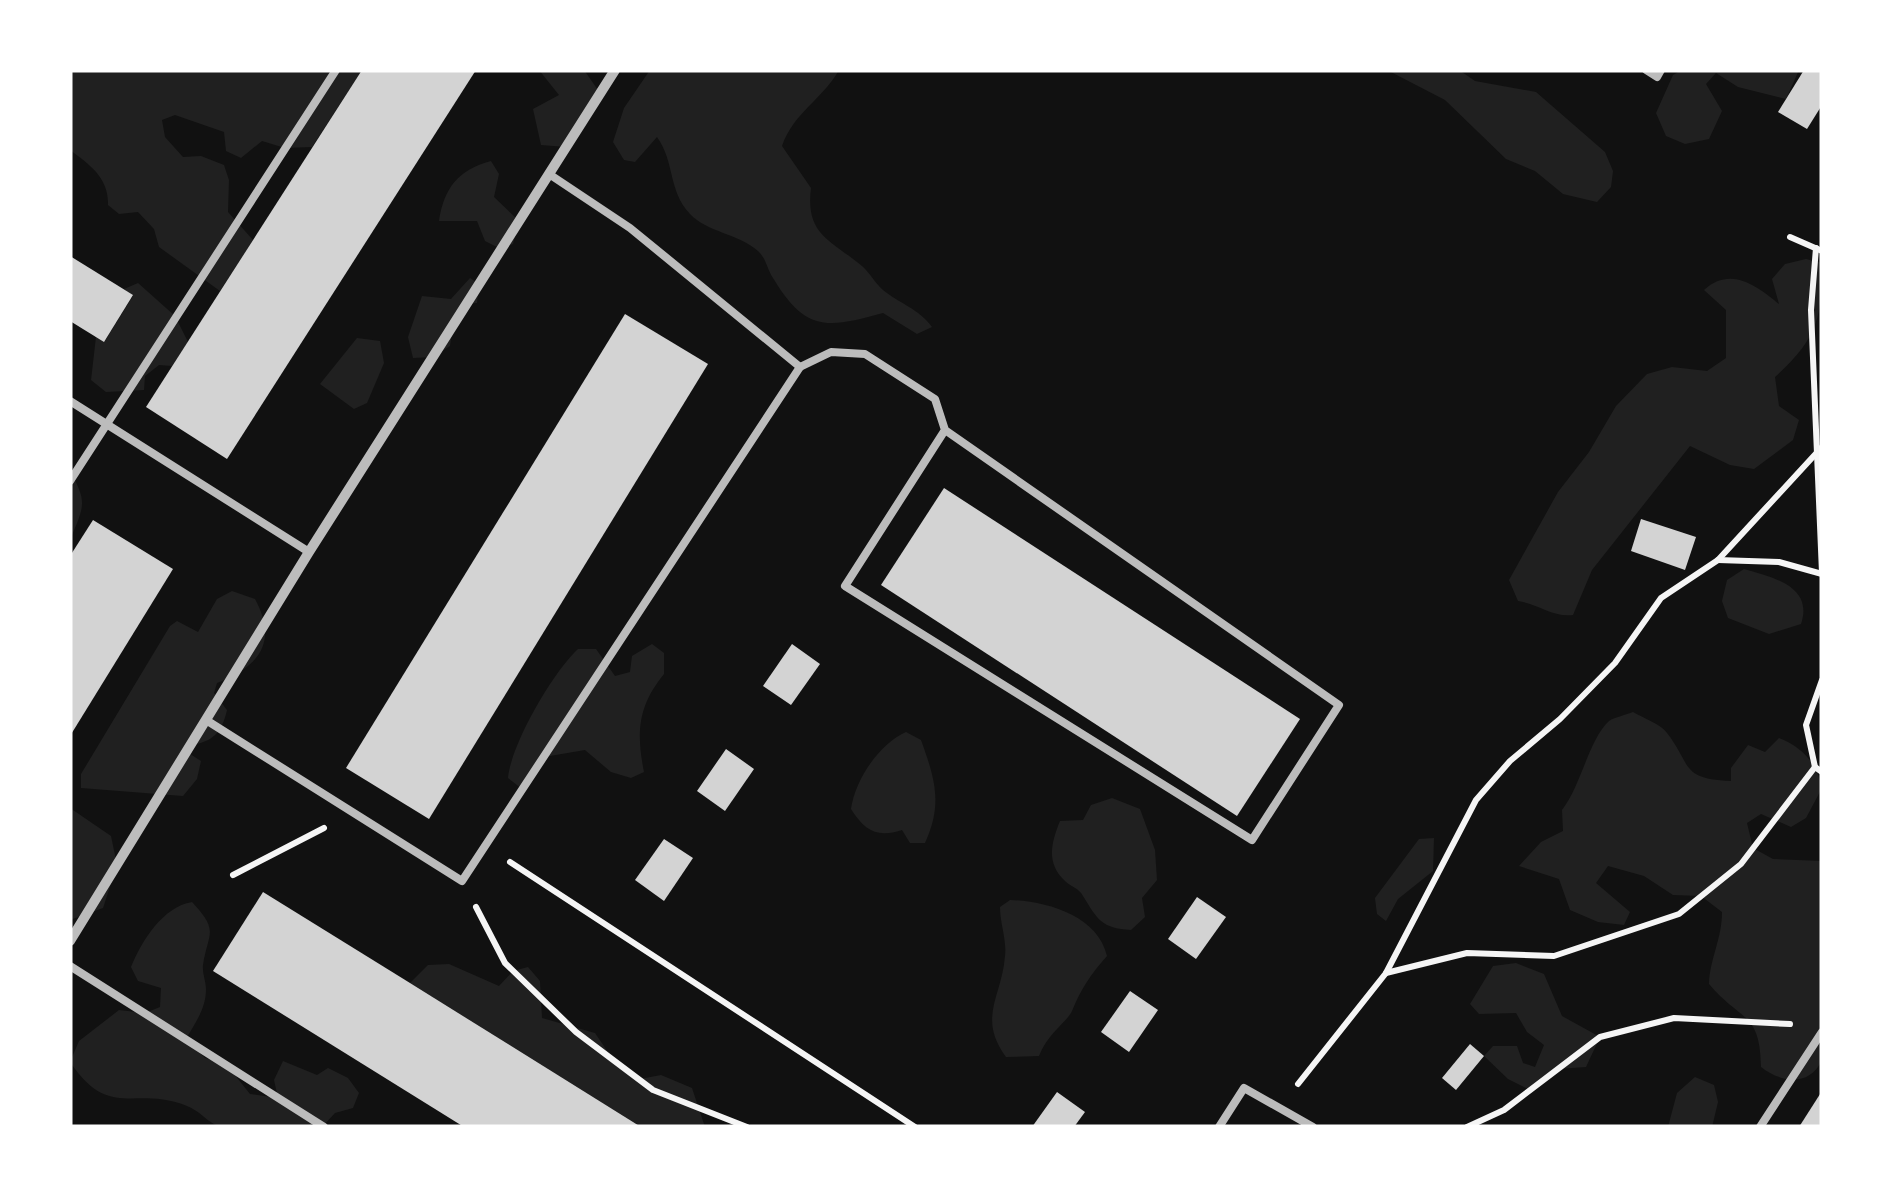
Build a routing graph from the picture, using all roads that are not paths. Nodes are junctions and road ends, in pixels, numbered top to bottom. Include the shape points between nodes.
1 (336, 70) edge
2 (615, 70) edge
3 (1646, 70) edge
4 (1661, 70) edge
5 (549, 174) junction
6 (800, 368) junction
7 (70, 401) edge
8 (104, 423) junction
9 (945, 430) junction
10 (70, 481) edge
11 (309, 552) junction
12 (206, 720) junction
13 (70, 941) edge
14 (70, 966) edge
15 (1822, 1032) edge
16 (324, 1127) edge
17 (1220, 1127) edge
18 (1313, 1127) edge
19 (1760, 1127) edge

1 - 8 lane
2 - 5 street
3 - 4 lane via 1657,77
5 - 6 lane via 630,228
5 - 11 street
6 - 9 lane via 831,352 866,354 936,399
6 - 12 lane via 462,882
7 - 8 lane
8 - 10 lane
8 - 11 lane
9 - 9 lane via 845,586 1252,840 1339,705
11 - 12 street
12 - 13 street
14 - 16 lane
15 - 19 lane
17 - 18 lane via 1244,1088

